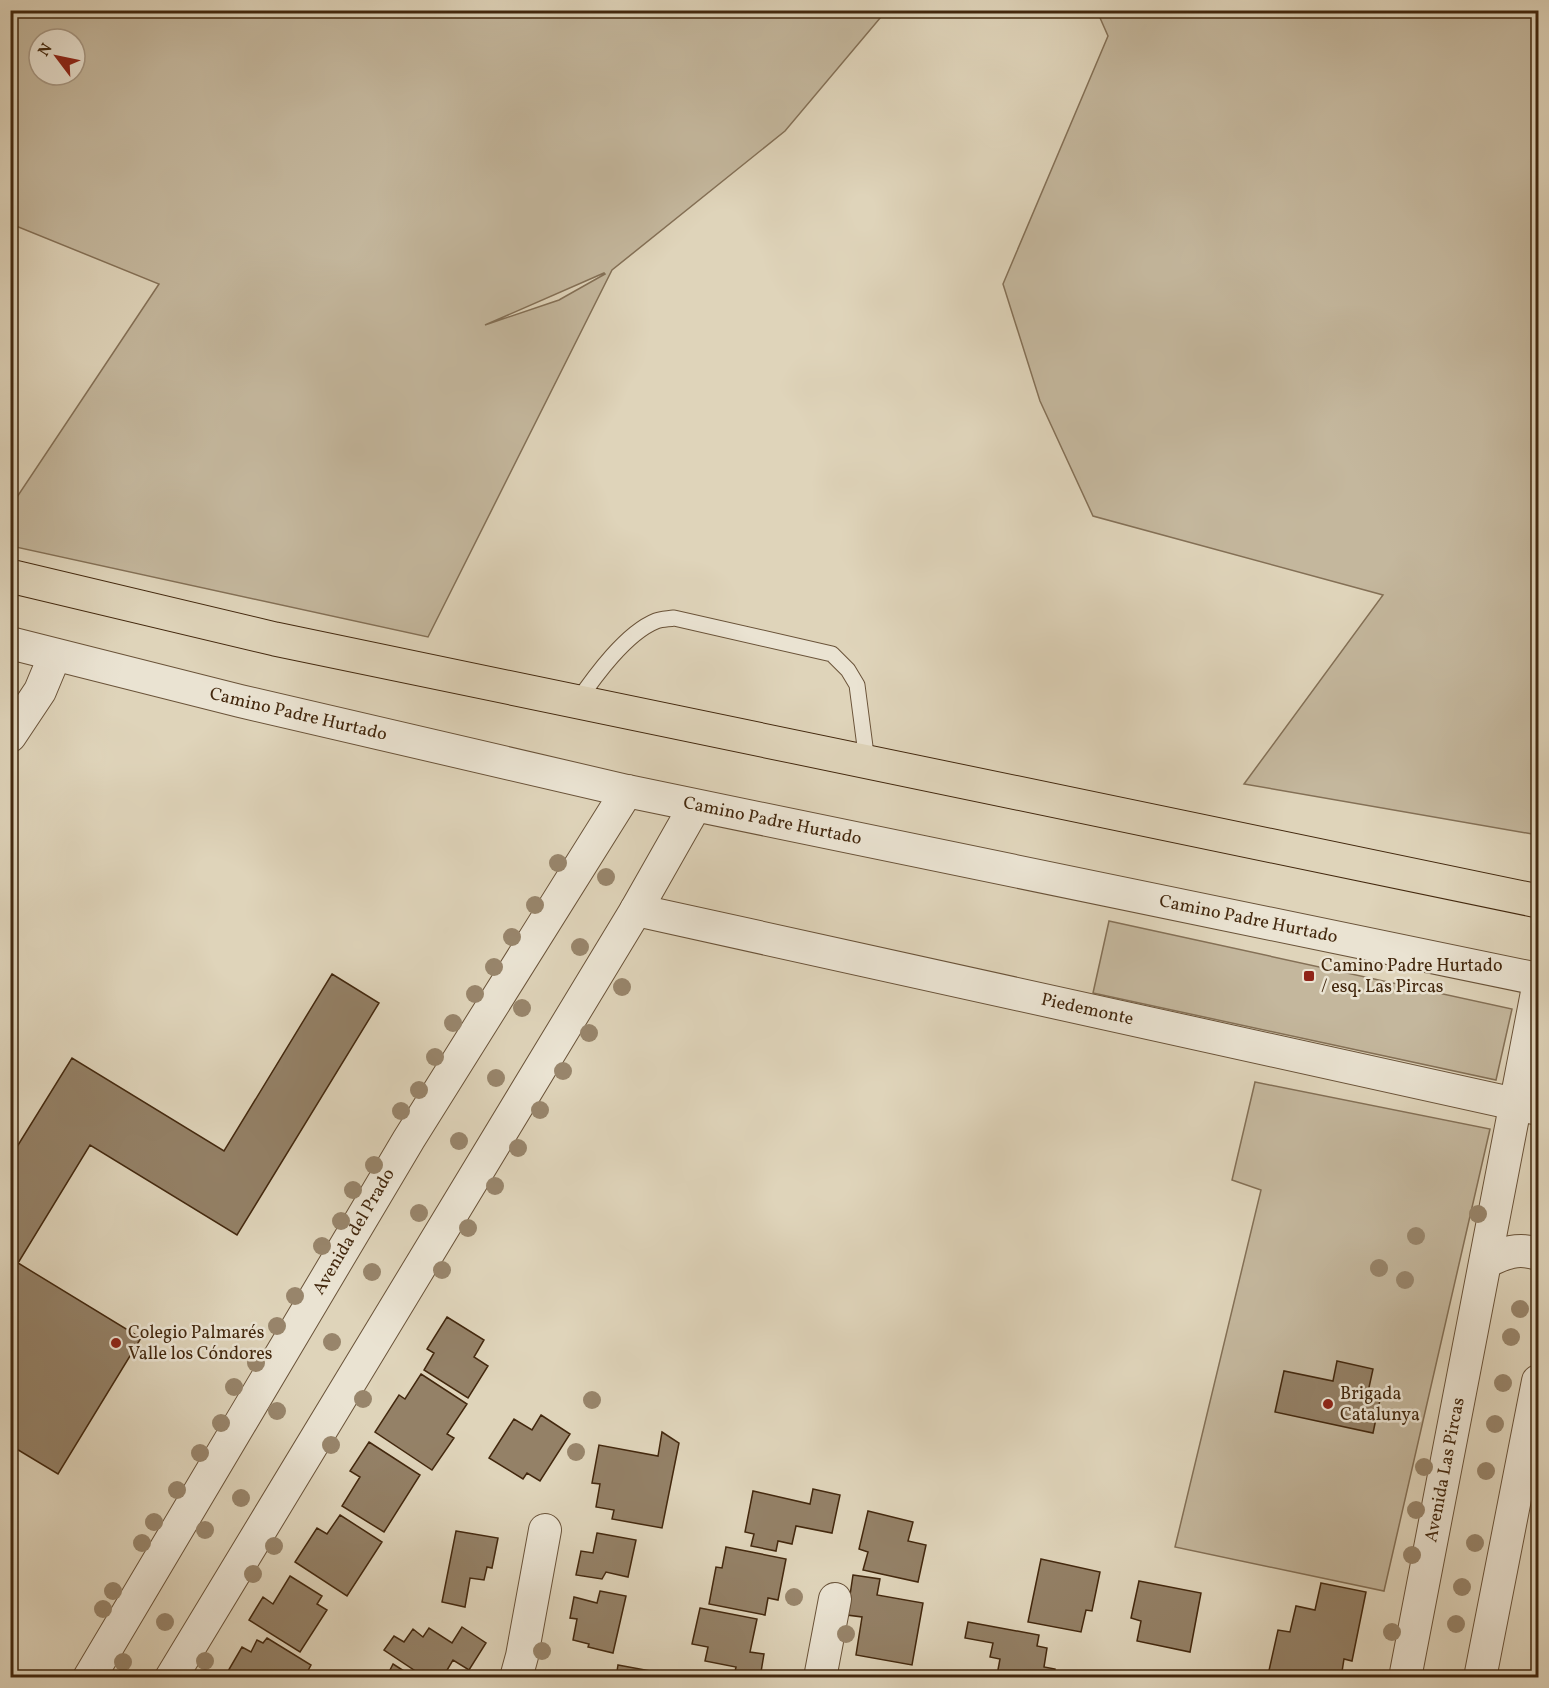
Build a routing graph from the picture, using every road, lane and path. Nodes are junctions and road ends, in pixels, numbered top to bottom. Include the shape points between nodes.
1 (10, 576) edge
2 (10, 643) edge
3 (55, 655) junction
4 (577, 702) junction
5 (10, 736) edge
6 (867, 762) junction
7 (627, 791) junction
8 (695, 806) junction
9 (1539, 901) edge
10 (636, 910) junction
11 (1539, 979) edge
12 (1539, 987) edge
13 (1527, 1107) edge
14 (1539, 1254) edge
15 (1486, 1262) junction
16 (1539, 1381) edge
17 (545, 1530) dead end
18 (835, 1599) dead end
19 (88, 1677) edge
20 (171, 1677) edge
21 (516, 1677) edge
22 (820, 1677) edge
23 (1405, 1677) edge
24 (1479, 1677) edge

1 - 4 main road via 275,639
2 - 3 street, Camino Padre Hurtado
3 - 5 street via 33,702
3 - 7 street, Camino Padre Hurtado
4 - 6 main road
4 - 6 lane via 599,670 640,630 675,618 832,654 857,685
6 - 9 main road
7 - 8 street, Camino Padre Hurtado
7 - 19 street, Avenida del Prado via 409,1139
8 - 10 street
8 - 11 street, Camino Padre Hurtado
10 - 13 street, Piedemonte
10 - 20 street
12 - 13 street, Avenida Las Pircas
13 - 15 street, Avenida Las Pircas
14 - 15 street via 1510,1251
15 - 23 street, Avenida Las Pircas
16 - 24 street
17 - 21 street
18 - 22 street

